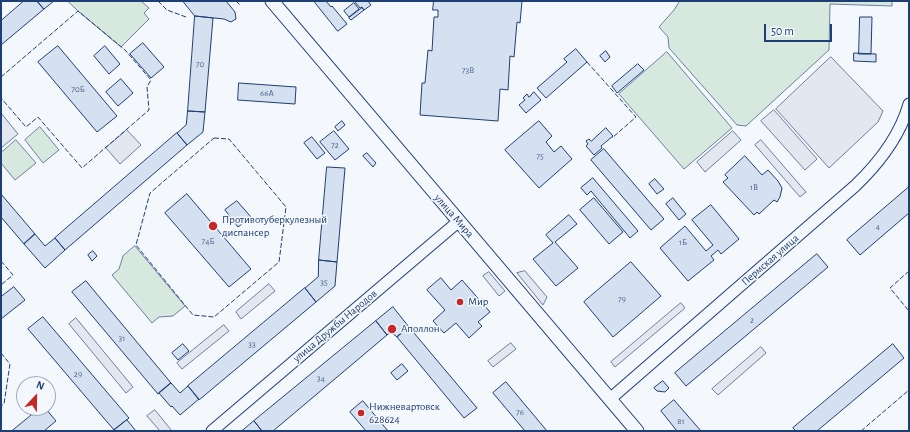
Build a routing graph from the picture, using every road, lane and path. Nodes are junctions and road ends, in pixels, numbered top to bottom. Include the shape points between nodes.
1 (272, 1) edge
2 (909, 104) edge
3 (459, 221) junction
4 (610, 399) junction
5 (212, 431) edge
6 (637, 431) edge

1 - 3 main road, улица Мира
2 - 4 street, Пермская улица via 894,139 868,173
3 - 4 main road, улица Мира
3 - 5 street, улица Дружбы Народов
4 - 6 main road, улица Мира

